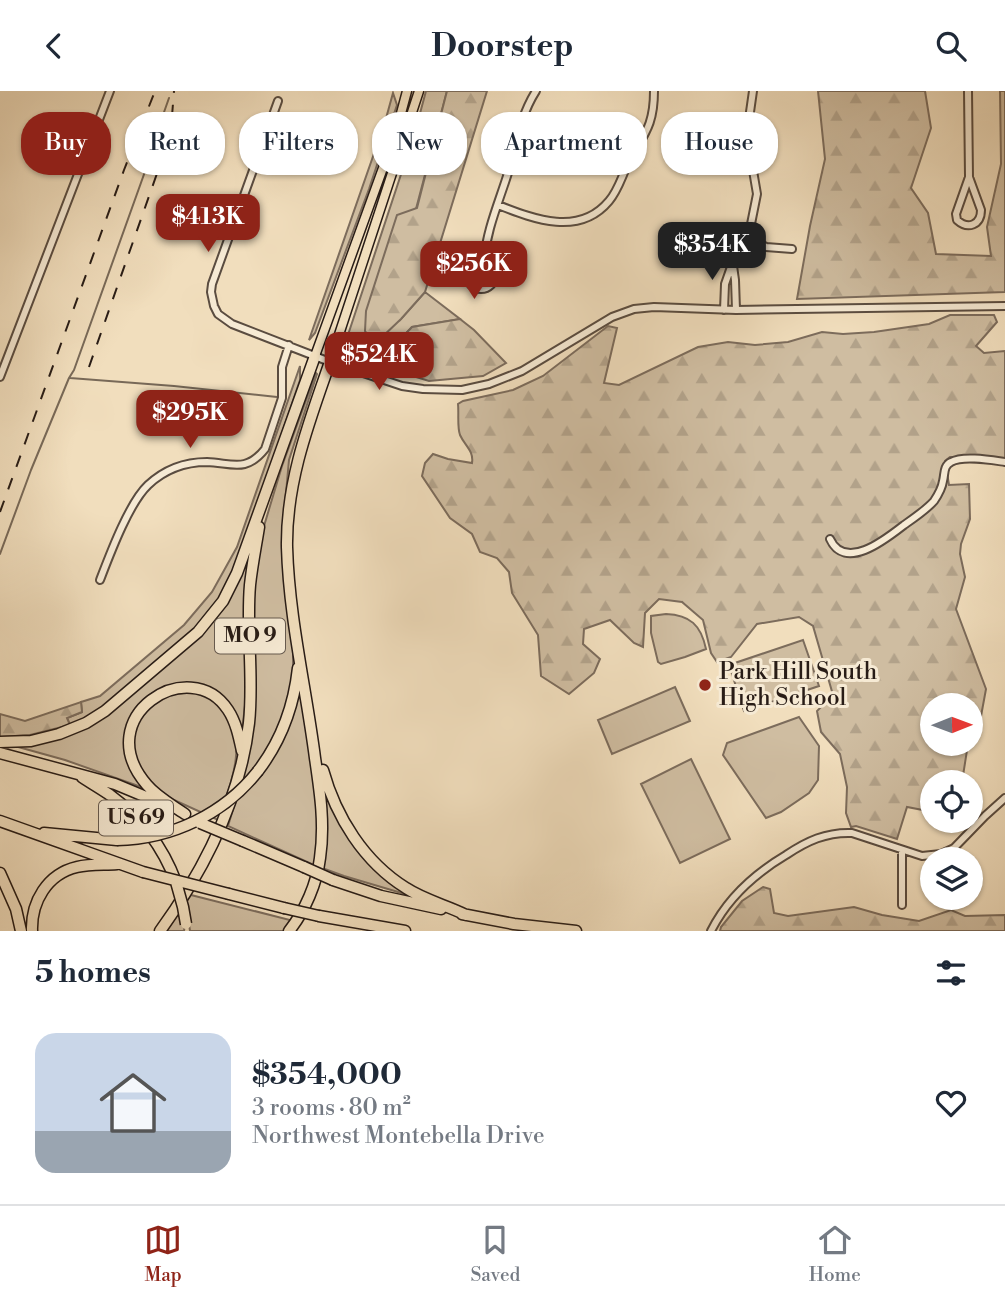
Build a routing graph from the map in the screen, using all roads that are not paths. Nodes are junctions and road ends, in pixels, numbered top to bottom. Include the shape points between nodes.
1 (110, 91) edge
2 (407, 91) edge
3 (419, 91) edge
4 (536, 91) edge
5 (654, 91) edge
6 (753, 91) edge
7 (968, 91) edge
8 (278, 101) dead end
9 (647, 130) edge
10 (624, 175) edge
11 (969, 177) junction
12 (498, 205) junction
13 (745, 236) junction
14 (792, 249) dead end
15 (484, 262) junction
16 (732, 264) junction
17 (1005, 306) edge
18 (724, 310) junction
19 (736, 310) junction
20 (289, 345) junction
21 (315, 356) junction
22 (330, 362) junction
23 (0, 377) edge
24 (1005, 462) edge
25 (262, 506) junction
26 (830, 539) dead end
27 (100, 580) dead end
28 (298, 647) junction
29 (311, 726) junction
30 (0, 742) edge
31 (0, 753) edge
32 (242, 766) junction
33 (76, 773) junction
34 (1005, 798) edge
35 (185, 814) junction
36 (0, 821) edge
37 (33, 833) junction
38 (902, 850) junction
39 (121, 864) junction
40 (0, 873) edge
41 (902, 905) dead end
42 (466, 915) junction
43 (186, 928) edge
44 (21, 931) edge
45 (32, 931) edge
46 (160, 931) edge
47 (289, 931) edge
48 (405, 931) edge
49 (576, 931) edge
50 (711, 931) edge

1 - 23 street
2 - 21 main road, MO 9
3 - 22 main road, MO 9
4 - 12 street
5 - 9 street
6 - 13 street via 750,153 757,194
7 - 11 street
8 - 20 street via 211,292 214,306 225,320
10 - 12 street via 608,202 580,219 563,223 540,220
11 - 11 street via 956,214 961,224 972,226 981,210
12 - 15 street
13 - 14 street via 766,247
13 - 16 street
15 - 15 street via 474,263 468,271 469,282 477,288 488,286 494,278 492,268
16 - 18 street
16 - 19 street
17 - 19 street
18 - 19 street
18 - 22 street via 634,309 612,317 522,371 462,390 402,386
20 - 21 street
20 - 27 street via 282,367 282,398 265,449 241,465 188,464 156,478 133,503
21 - 22 street
21 - 25 highway, MO 9
22 - 28 highway, MO 9 via 303,437 292,486 287,544
24 - 26 street via 951,461 934,500 880,543 846,553
25 - 30 highway via 232,585 198,632 117,703 86,723 42,739
25 - 32 highway, MO 9 via 250,586 249,722
28 - 29 highway, MO 9
28 - 37 highway, bridge via 290,711 273,749 242,789 222,806 166,833 135,839
29 - 42 highway via 331,797 358,843 408,889
29 - 47 highway, MO 9 via 322,805 320,861 312,890
31 - 33 highway
32 - 35 highway via 233,719 214,697 181,688 146,703 131,730 131,757 152,790
32 - 46 highway, MO 9 via 211,850
33 - 35 highway
33 - 43 highway, US 69, bridge via 139,820 158,845 176,882
34 - 38 street via 954,848 929,856
35 - 42 highway, bridge via 332,880
36 - 37 highway
37 - 39 highway
38 - 41 street
38 - 50 street via 852,833 813,839 755,875 730,900
39 - 45 highway via 77,867 55,877 35,904
39 - 48 highway, bridge via 284,908
40 - 44 highway
42 - 49 highway

